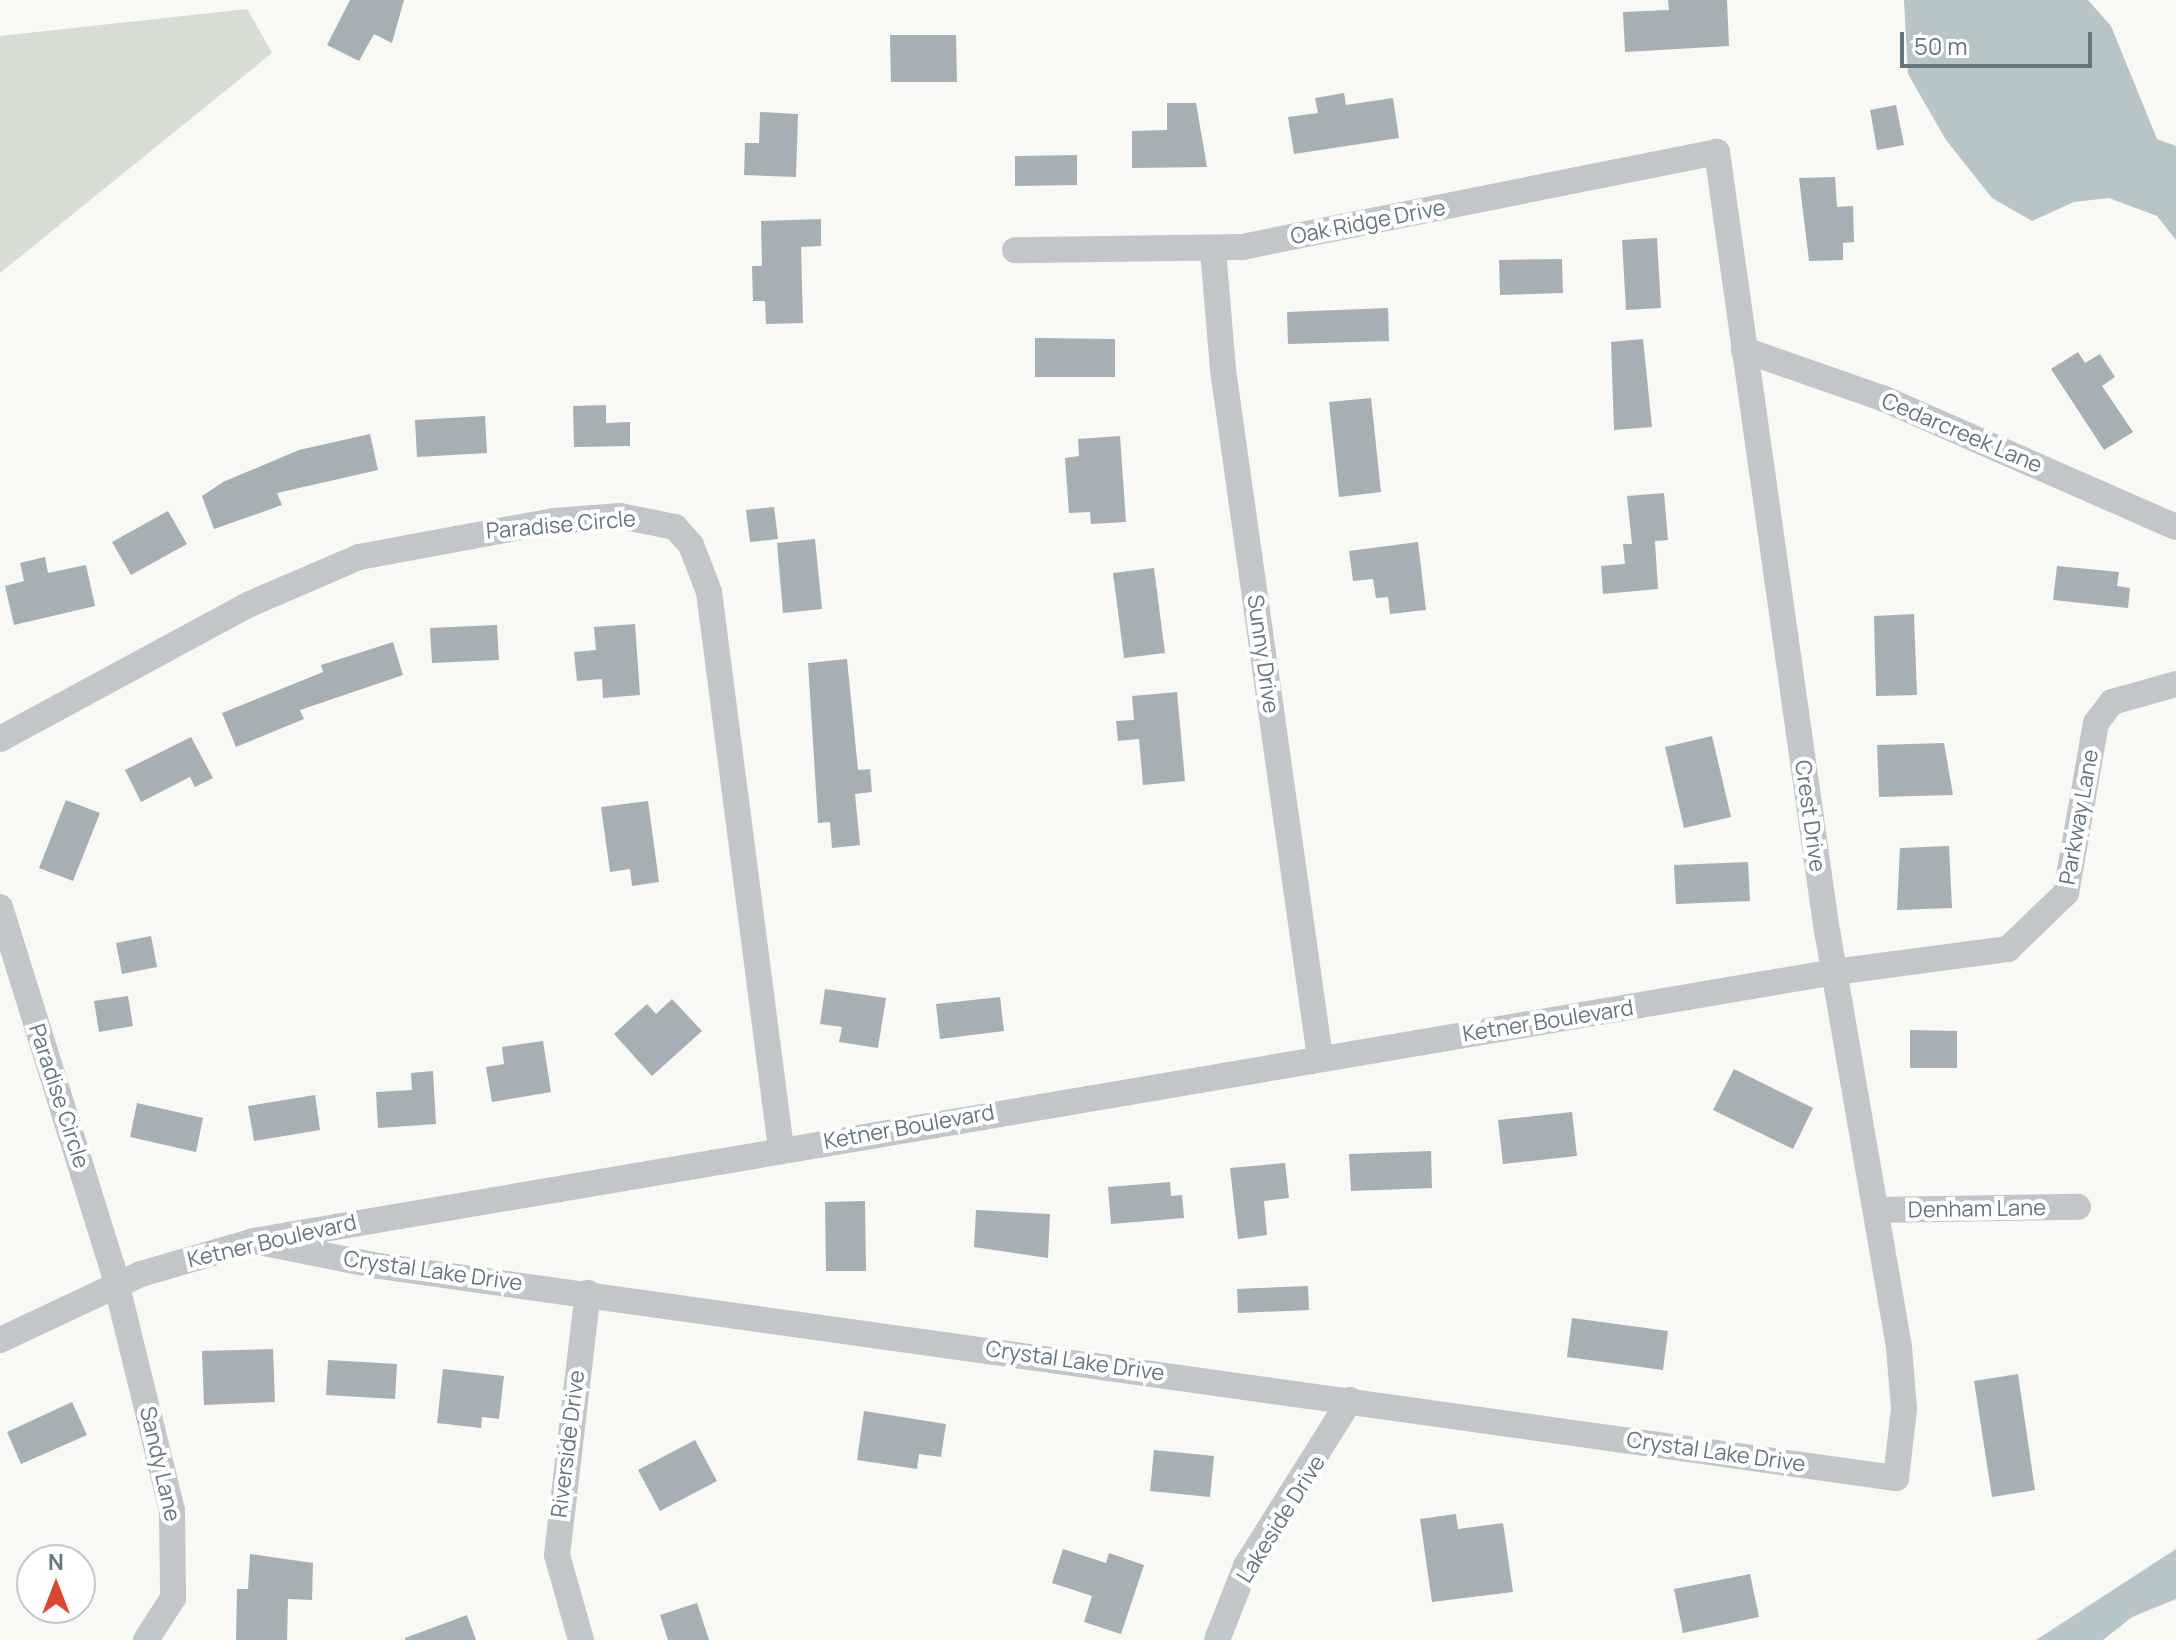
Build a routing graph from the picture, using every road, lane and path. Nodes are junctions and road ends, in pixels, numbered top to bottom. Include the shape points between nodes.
1 (1717, 152) joint
2 (1015, 250) dead end
3 (1213, 250) junction
4 (1744, 350) junction
5 (2176, 527) edge
6 (2176, 684) edge
7 (0, 739) edge
8 (0, 907) edge
9 (1835, 972) junction
10 (1320, 1058) junction
11 (781, 1149) junction
12 (2078, 1207) dead end
13 (1877, 1210) junction
14 (254, 1241) junction
15 (117, 1285) junction
16 (588, 1293) junction
17 (0, 1340) edge
18 (1350, 1400) junction
19 (1896, 1478) joint
20 (146, 1640) edge
21 (581, 1640) edge
22 (1217, 1640) edge

1 - 3 street, Oak Ridge Drive
1 - 4 street, Crest Drive
2 - 3 street, Oak Ridge Drive
3 - 10 street, Sunny Drive via 1223,370
4 - 5 street, Cedarcreek Lane via 1882,398
4 - 9 street, Crest Drive
6 - 9 street, Parkway Lane via 2112,702 2096,723 2066,893 2008,949
7 - 11 street, Paradise Circle via 250,604 359,557 554,521 620,516 675,527 691,545 709,592
8 - 15 street, Paradise Circle
9 - 10 street, Ketner Boulevard
9 - 13 street, Crest Drive
10 - 11 street, Ketner Boulevard
11 - 14 street, Ketner Boulevard
12 - 13 street, Denham Lane
13 - 19 street, Crest Drive via 1904,1409
14 - 15 street, Ketner Boulevard
14 - 16 street, Crystal Lake Drive
15 - 17 street, Ketner Boulevard
15 - 20 street, Sandy Lane via 177,1541 173,1598
16 - 18 street, Crystal Lake Drive
16 - 21 street, Riverside Drive via 557,1555
18 - 19 street, Crystal Lake Drive
18 - 22 street, Lakeside Drive via 1246,1566

